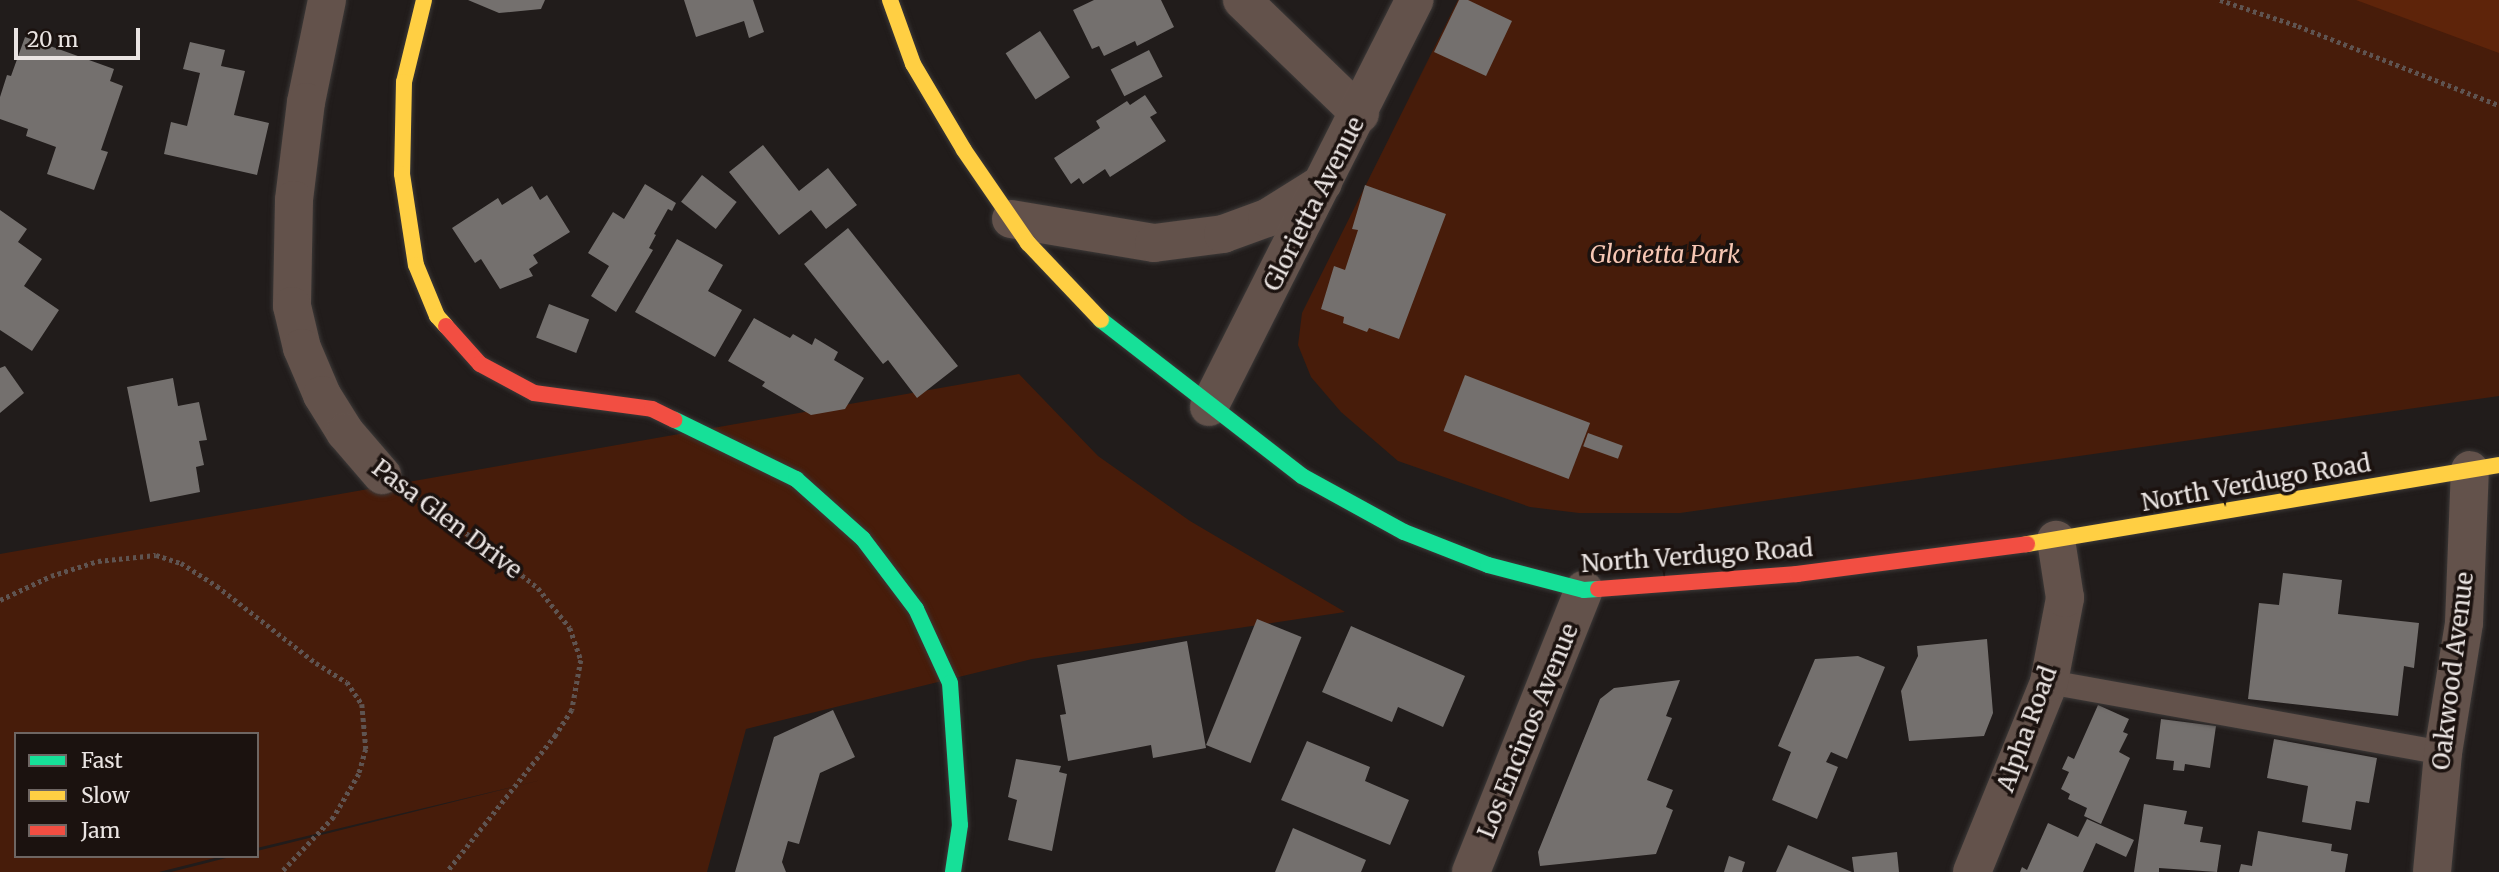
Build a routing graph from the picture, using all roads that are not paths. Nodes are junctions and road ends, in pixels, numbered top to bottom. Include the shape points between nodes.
1 (327, 0) edge
2 (424, 0) edge
3 (890, 0) edge
4 (1242, 0) edge
5 (1415, 0) edge
6 (1360, 114) junction
7 (1323, 183) junction
8 (1012, 219) junction
9 (1209, 407) junction
10 (2484, 468) edge
11 (382, 475) road end
12 (2056, 540) junction
13 (1584, 590) junction
14 (2049, 682) junction
15 (2443, 753) junction
16 (953, 872) edge
17 (1471, 872) edge
18 (1972, 872) edge
19 (2432, 872) edge

1 - 11 street, Pasa Glen Drive via 306,102 293,200 292,306 302,348 322,395 345,432
2 - 16 main road via 404,82 402,174 416,265 437,316 480,364 534,393 652,409 796,479 863,539 916,609 950,683 960,825
3 - 8 main road, North Verdugo Road via 913,64
4 - 6 street
5 - 6 street, Glorietta Avenue
6 - 7 street, Glorietta Avenue
7 - 8 street via 1267,218 1223,234 1154,243
7 - 9 street, Glorietta Avenue
8 - 9 main road, North Verdugo Road via 1028,243 1112,331
9 - 13 main road, North Verdugo Road via 1302,476 1405,533 1488,565
10 - 12 main road, North Verdugo Road
10 - 15 street, Oakwood Avenue
12 - 13 main road, North Verdugo Road via 1797,574
12 - 14 street, Alpha Road via 2065,598
13 - 17 street, Los Encinos Avenue
14 - 15 lane
14 - 18 street, Alpha Road
15 - 19 street, Oakwood Avenue

